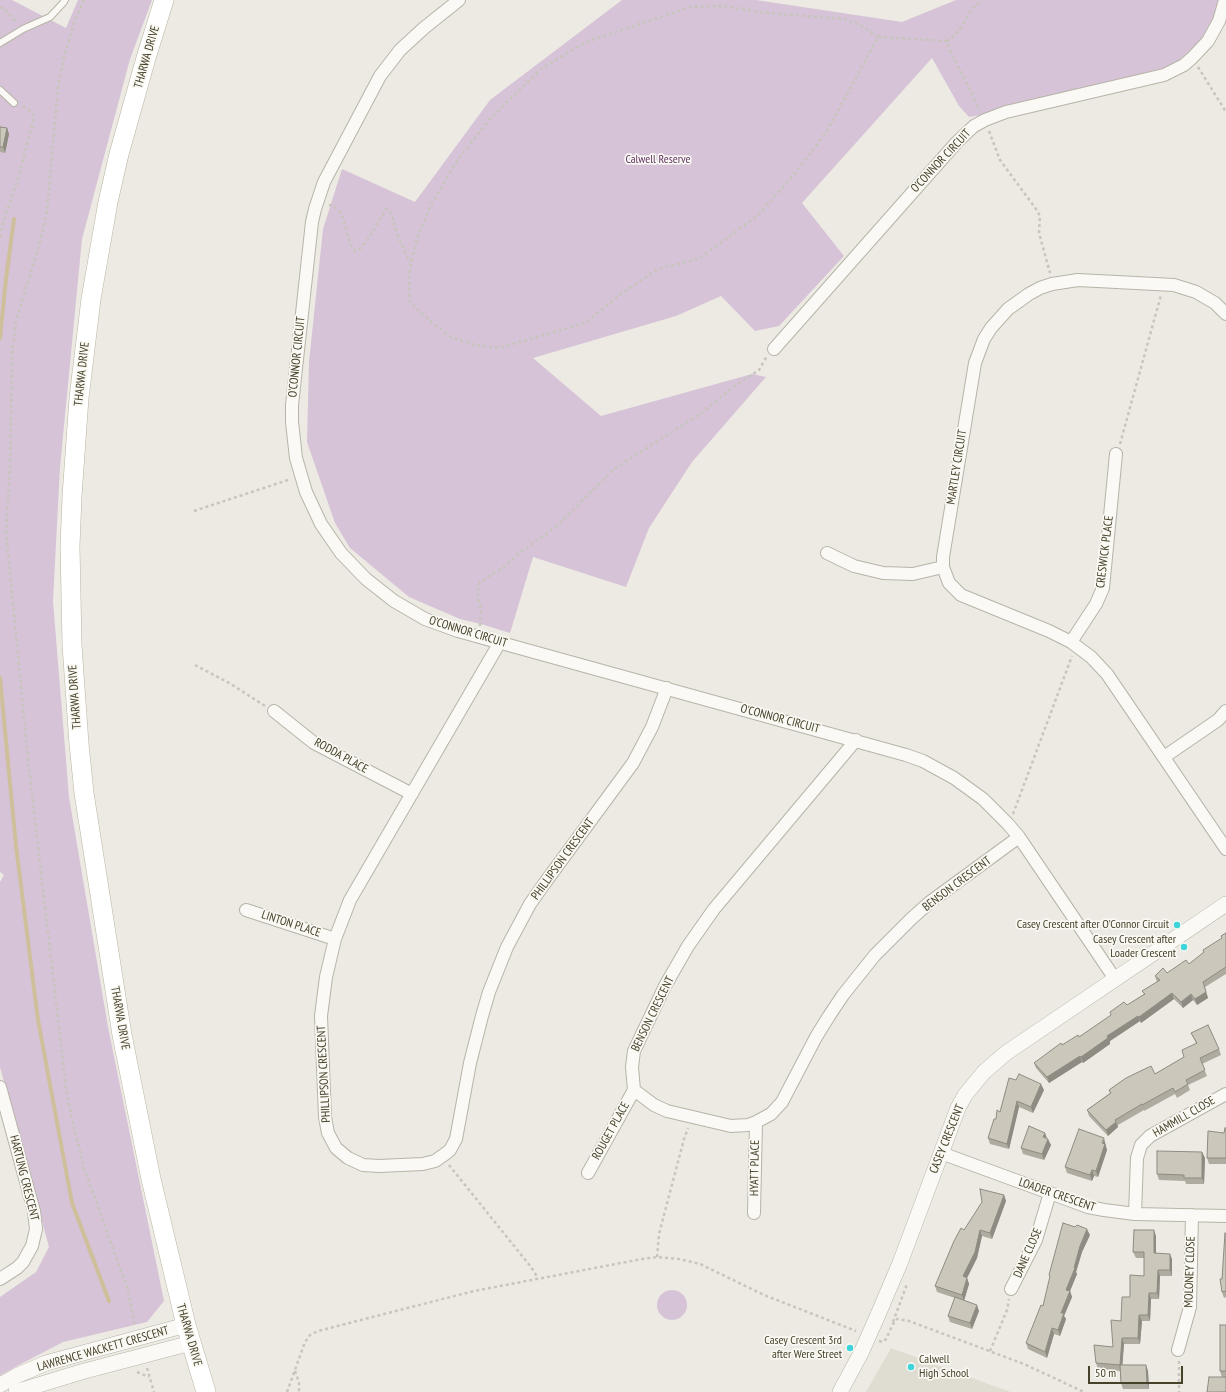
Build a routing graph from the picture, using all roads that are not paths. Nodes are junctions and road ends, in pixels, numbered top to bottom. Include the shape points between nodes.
1 (65, 0) edge
2 (164, 0) edge
3 (459, 0) edge
4 (1225, 0) edge
5 (0, 43) edge
6 (0, 90) edge
7 (14, 102) road end
8 (1226, 314) edge
9 (774, 348) road end
10 (1116, 454) road end
11 (827, 553) dead end
12 (942, 567) junction
13 (500, 642) junction
14 (1074, 645) junction
15 (667, 688) junction
16 (274, 711) road end
17 (1226, 711) edge
18 (856, 740) junction
19 (1164, 757) junction
20 (412, 794) junction
21 (1019, 837) junction
22 (1226, 849) edge
23 (1226, 904) edge
24 (246, 910) dead end
25 (335, 939) junction
26 (1116, 979) junction
27 (0, 1087) edge
28 (634, 1090) junction
29 (1226, 1094) edge
30 (756, 1122) junction
31 (941, 1153) junction
32 (588, 1173) dead end
33 (1050, 1193) junction
34 (754, 1213) dead end
35 (1135, 1214) junction
36 (1192, 1215) junction
37 (1226, 1216) edge
38 (0, 1279) edge
39 (1011, 1289) road end
40 (188, 1334) junction
41 (1178, 1350) road end
42 (0, 1385) edge
43 (16, 1392) edge
44 (206, 1392) edge
45 (840, 1392) edge

1 - 5 lane via 50,17
2 - 40 main road, THARWA DRIVE via 119,154 91,299 79,398 70,546 72,645 84,793 122,1036 151,1179
3 - 13 street, O'CONNOR CIRCUIT via 400,50 380,76 324,182 312,222 292,422 298,464 306,492 321,524 341,553 366,579 394,601 425,618
4 - 9 street, O'CONNOR CIRCUIT via 1219,21 1208,41 1184,65 1164,75 1006,112 974,126 956,142
6 - 7 lane
8 - 12 street, MARTLEY CIRCUIT via 1196,292 1174,285 1078,280 1052,284 1029,294 1008,309 984,339 975,363
10 - 14 street, CRESWICK PLACE via 1103,588
11 - 12 street via 854,566 883,573 913,574
12 - 14 street via 949,583 961,595 1049,631
13 - 15 street, O'CONNOR CIRCUIT
13 - 20 street, PHILLIPSON CRESCENT
14 - 19 street via 1107,674
15 - 18 street, O'CONNOR CIRCUIT
15 - 25 street, PHILLIPSON CRESCENT via 652,727 632,763 530,904 508,947 482,1016 470,1063 456,1139 450,1150 435,1161 423,1164 363,1165 342,1154 328,1133 325,1117 322,1016 326,977
16 - 20 street, RODDA PLACE via 314,743
17 - 19 street via 1218,720
18 - 21 street, O'CONNOR CIRCUIT via 923,761 954,778 983,799
18 - 28 street, BENSON CRESCENT via 728,891 688,946 665,986 634,1051
19 - 22 street
20 - 25 street, PHILLIPSON CRESCENT via 350,900
21 - 26 street, O'CONNOR CIRCUIT
21 - 30 street, BENSON CRESCENT via 930,902 875,955 843,994 829,1016 782,1102 771,1114
23 - 26 street, CASEY CRESCENT
24 - 25 street, LINTON PLACE
26 - 31 street, CASEY CRESCENT via 1006,1053 984,1072 958,1108
27 - 38 street, HARTUNG CRESCENT via 34,1211 36,1229 32,1246 23,1262
28 - 30 street, BENSON CRESCENT via 654,1105 668,1111 731,1126
28 - 32 street, ROUGET PLACE
29 - 35 street, HAMMILL CLOSE via 1150,1136 1142,1145 1137,1158
30 - 34 street, HYATT PLACE
31 - 33 street, LOADER CRESCENT
31 - 45 street, CASEY CRESCENT via 869,1336
33 - 35 street, LOADER CRESCENT via 1088,1207
33 - 39 street, DANE CLOSE via 1036,1240
35 - 36 street, LOADER CRESCENT
36 - 37 street, LOADER CRESCENT
36 - 41 street, MOLONEY CLOSE via 1190,1307
40 - 42 street, LAWRENCE WACKETT CRESCENT via 46,1363
40 - 43 street, LAWRENCE WACKETT CRESCENT
40 - 44 main road, THARWA DRIVE

